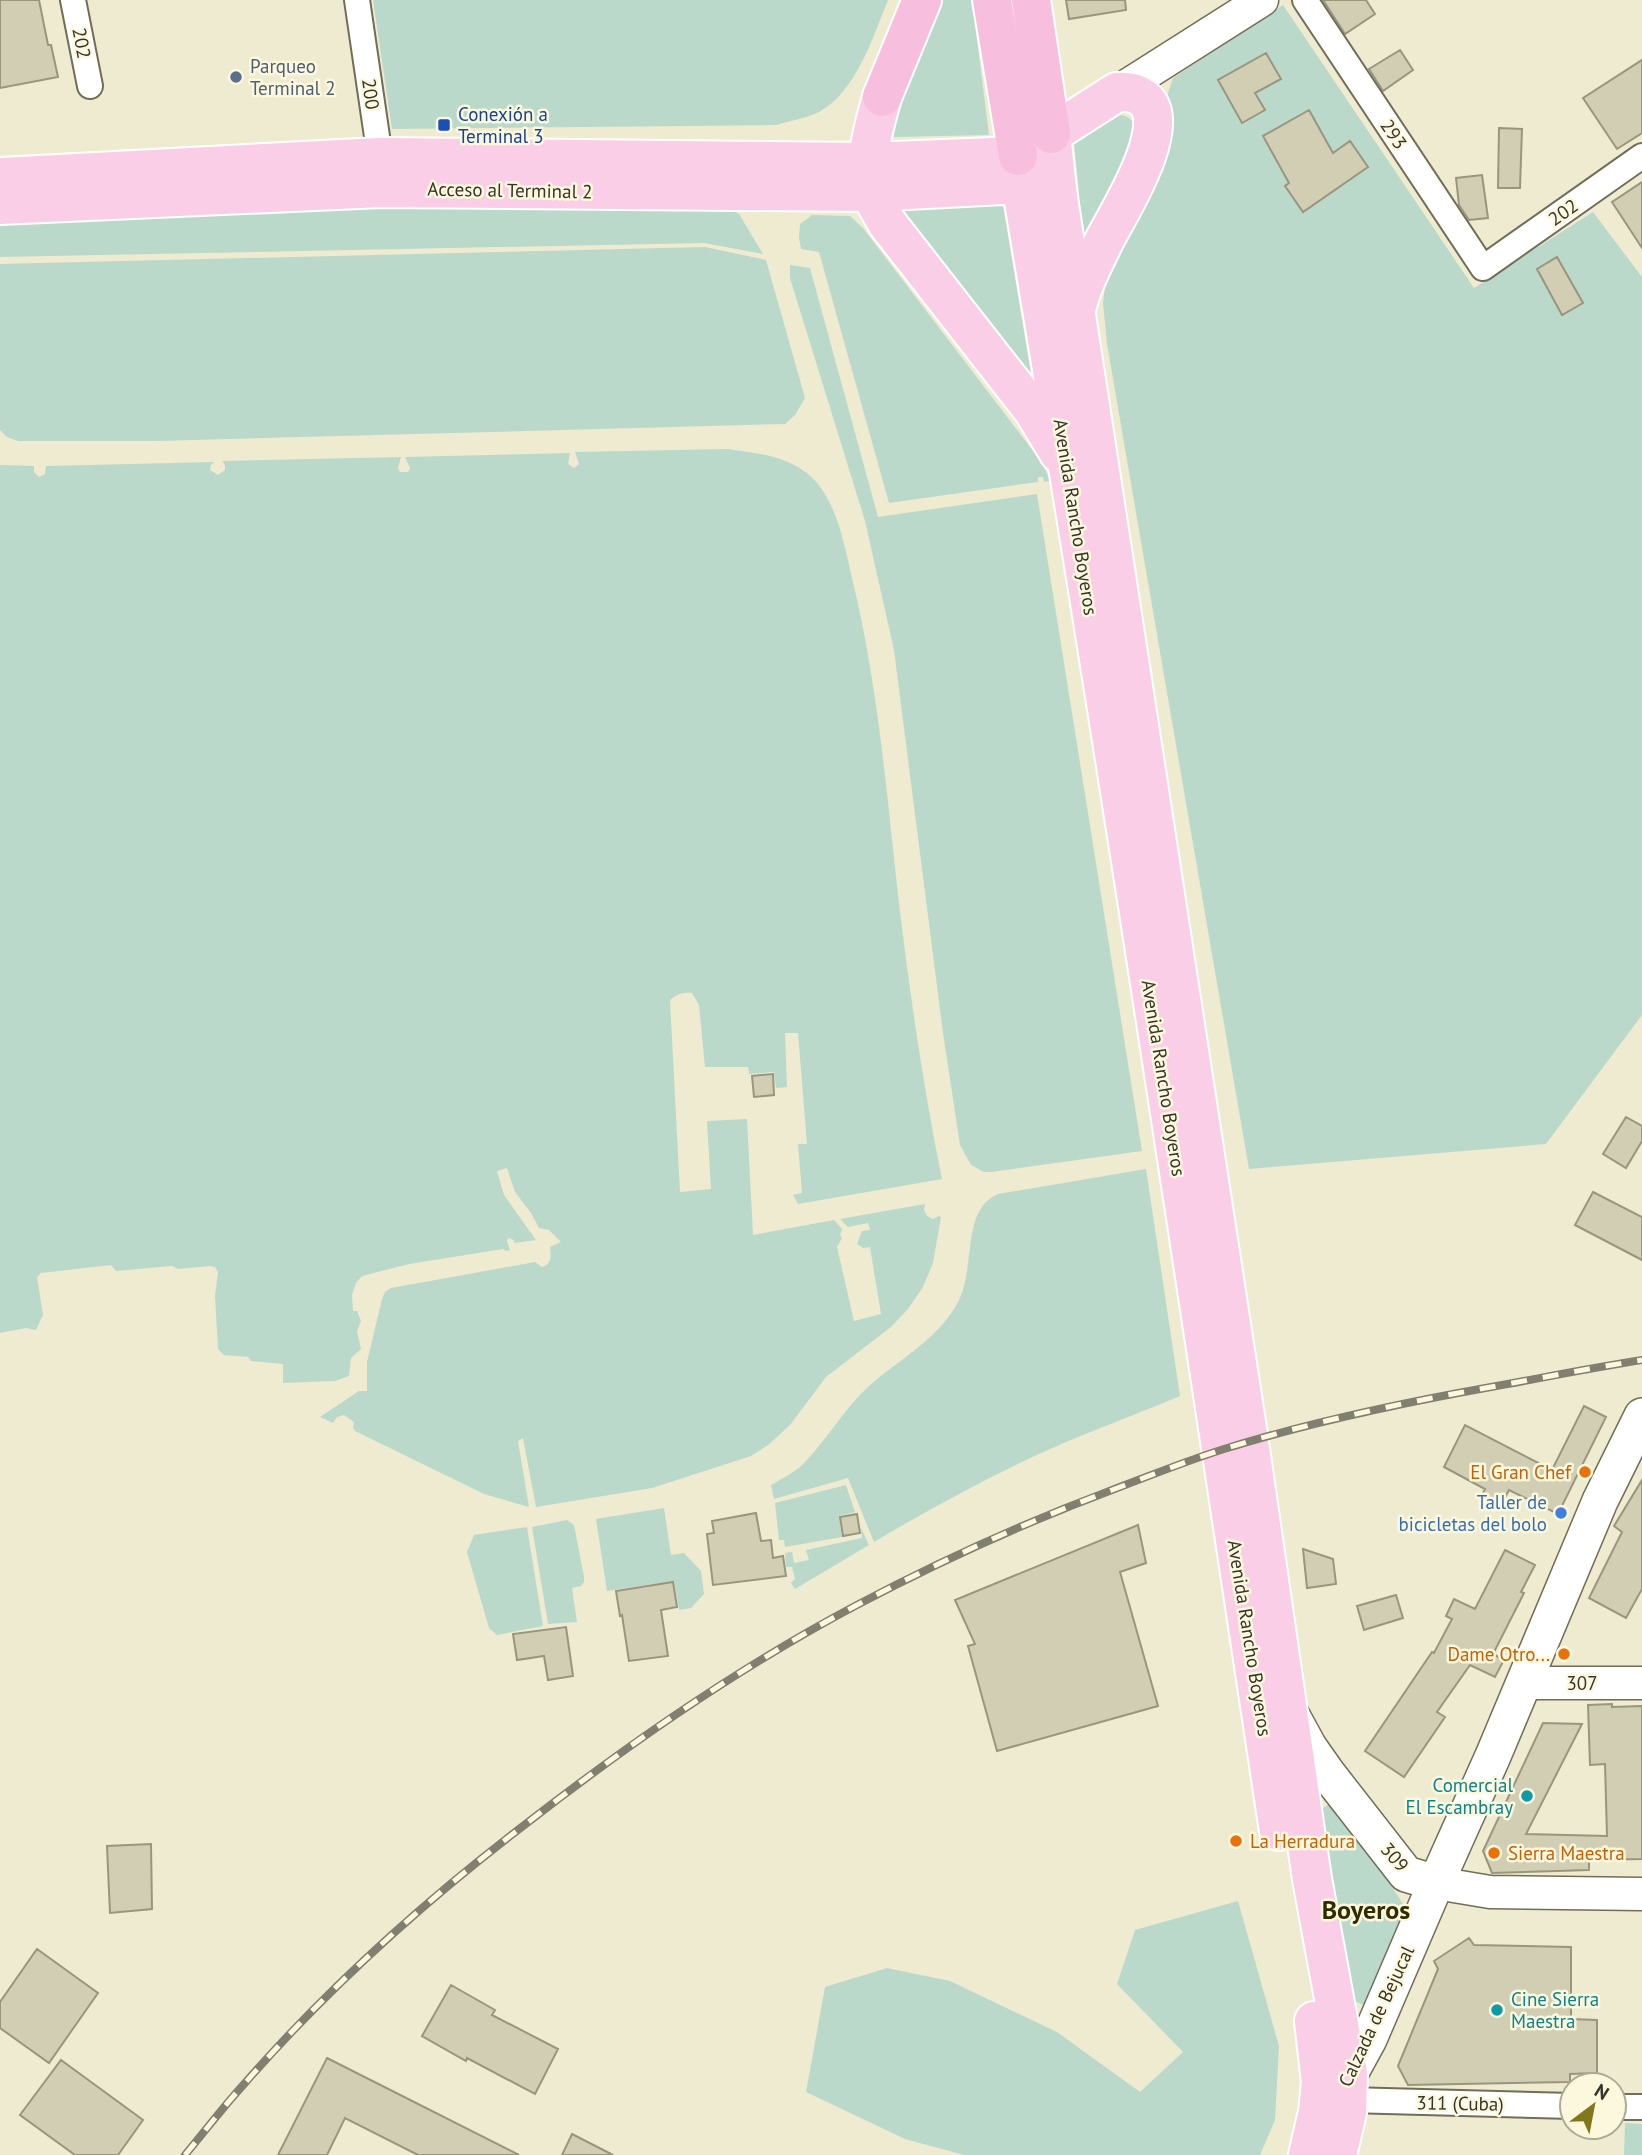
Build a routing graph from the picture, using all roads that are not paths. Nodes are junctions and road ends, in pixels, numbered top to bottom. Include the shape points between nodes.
1 (73, 0) edge
2 (357, 0) edge
3 (922, 0) edge
4 (992, 0) edge
5 (1031, 0) edge
6 (1262, 0) edge
7 (1305, 0) edge
8 (90, 86) dead end
9 (882, 97) junction
10 (1133, 98) junction
11 (1051, 134) junction
12 (1642, 156) edge
13 (812, 161) junction
14 (1019, 170) junction
15 (380, 173) junction
16 (0, 177) edge
17 (870, 177) junction
18 (0, 205) edge
19 (1483, 268) joint
20 (1076, 312) junction
21 (1071, 477) junction
22 (1642, 1416) edge
23 (1251, 1644) junction
24 (1523, 1684) junction
25 (1642, 1684) edge
26 (1286, 1706) junction
27 (1436, 1883) junction
28 (1642, 1894) edge
29 (1348, 2087) junction
30 (1558, 2105) edge
31 (1309, 2155) edge
32 (1337, 2155) edge

1 - 8 street, 202
2 - 15 street, 200
3 - 9 highway
4 - 14 highway, Avenida Rancho Boyeros
5 - 11 highway, Avenida Rancho Boyeros
6 - 10 street via 1172,57 1155,86
7 - 19 street, 293
9 - 13 main road via 838,146
9 - 17 main road via 872,134
10 - 11 main road
10 - 20 main road via 1153,124 1147,155 1088,274
11 - 14 main road
11 - 20 main road, Avenida Rancho Boyeros
12 - 19 street, 202
13 - 15 main road, Acceso al Terminal 2
13 - 17 main road, Acceso al Terminal 2
14 - 17 main road, Acceso al Terminal 2
14 - 21 main road, Avenida Rancho Boyeros
15 - 16 main road, Acceso al Terminal 2
15 - 17 main road, Acceso al Terminal 2
15 - 18 main road, Acceso al Terminal 2
17 - 21 main road via 887,223 1033,410
20 - 26 main road, Avenida Rancho Boyeros
21 - 23 main road, Avenida Rancho Boyeros
22 - 24 main road, Calzada de Bejucal via 1603,1493
23 - 26 main road, 309
23 - 31 main road, Avenida Rancho Boyeros via 1318,2045 1321,2081
24 - 25 street, 307
24 - 27 main road, Calzada de Bejucal
26 - 27 main road, 309 via 1328,1774 1406,1874
26 - 29 main road, Avenida Rancho Boyeros
27 - 28 street, 309 via 1490,1892
27 - 29 main road, Calzada de Bejucal
29 - 30 street, 311 (Cuba)
29 - 31 main road, Calzada de Bejucal
29 - 32 main road, Avenida Rancho Boyeros

